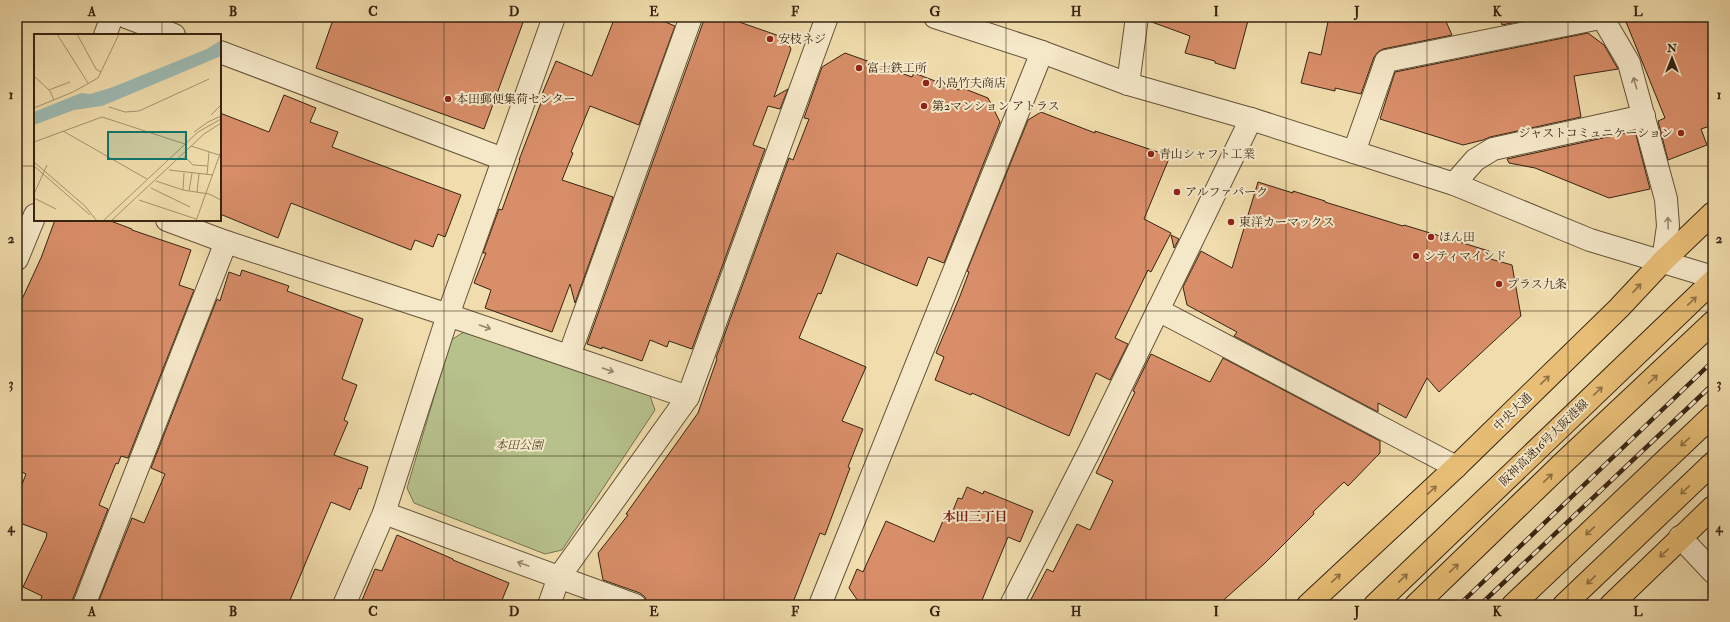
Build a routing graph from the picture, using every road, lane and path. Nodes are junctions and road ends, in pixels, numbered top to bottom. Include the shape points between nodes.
1 (554, 17) edge
2 (691, 17) edge
3 (827, 17) edge
4 (935, 17) edge
5 (1138, 17) edge
6 (1603, 17) edge
7 (110, 22) edge
8 (169, 34) edge
9 (221, 52) edge
10 (1042, 52) junction
11 (1128, 84) junction
12 (1644, 116) junction
13 (1251, 119) junction
14 (1354, 152) junction
15 (503, 159) junction
16 (1454, 184) junction
17 (1713, 214) edge
18 (34, 217) edge
19 (170, 221) edge
20 (226, 242) junction
21 (17, 259) edge
22 (1663, 261) junction
23 (1713, 277) edge
24 (1713, 281) edge
25 (1158, 310) junction
26 (448, 314) junction
27 (1713, 322) edge
28 (569, 356) junction
29 (688, 397) junction
30 (1713, 415) edge
31 (1713, 463) edge
32 (1456, 467) junction
33 (1713, 507) edge
34 (384, 513) junction
35 (1680, 537) junction
36 (1713, 572) edge
37 (559, 577) junction
38 (84, 605) edge
39 (344, 605) edge
40 (548, 605) edge
41 (635, 605) edge
42 (820, 605) edge
43 (1011, 605) edge
44 (1308, 605) edge
45 (1375, 605) edge
46 (1416, 605) edge
47 (1513, 605) edge
48 (1564, 605) edge
49 (1611, 605) edge

1 - 15 street
2 - 28 street
3 - 29 street
4 - 10 street
5 - 11 street
12 -> 6 street via 1629,63
6 - 14 street via 1386,61
7 - 8 street
9 - 15 street
10 - 11 street
10 - 42 street
11 - 13 street
12 - 16 street via 1493,150 1476,160
22 -> 12 street via 1668,226 1666,199
13 - 14 street
13 - 25 street
14 - 16 street
15 - 26 street
16 - 22 street via 1590,240
17 - 22 main road, 中央大通
18 - 21 street
19 - 20 street
20 - 26 street
20 - 38 street
22 - 23 street
32 -> 22 main road, 中央大通 via 1619,308
45 -> 24 main road, 阪神高速16号大阪港線
25 - 32 street
25 - 43 street via 1086,459
26 -> 28 street
26 - 34 street
46 -> 27 main road
28 -> 29 street
29 - 37 street
30 -> 47 main road
31 -> 48 main road
44 -> 32 main road, 中央大通
33 - 35 main road
37 -> 34 street
34 - 39 street
35 - 36 street
35 -> 49 main road
37 - 40 street
37 - 41 street

